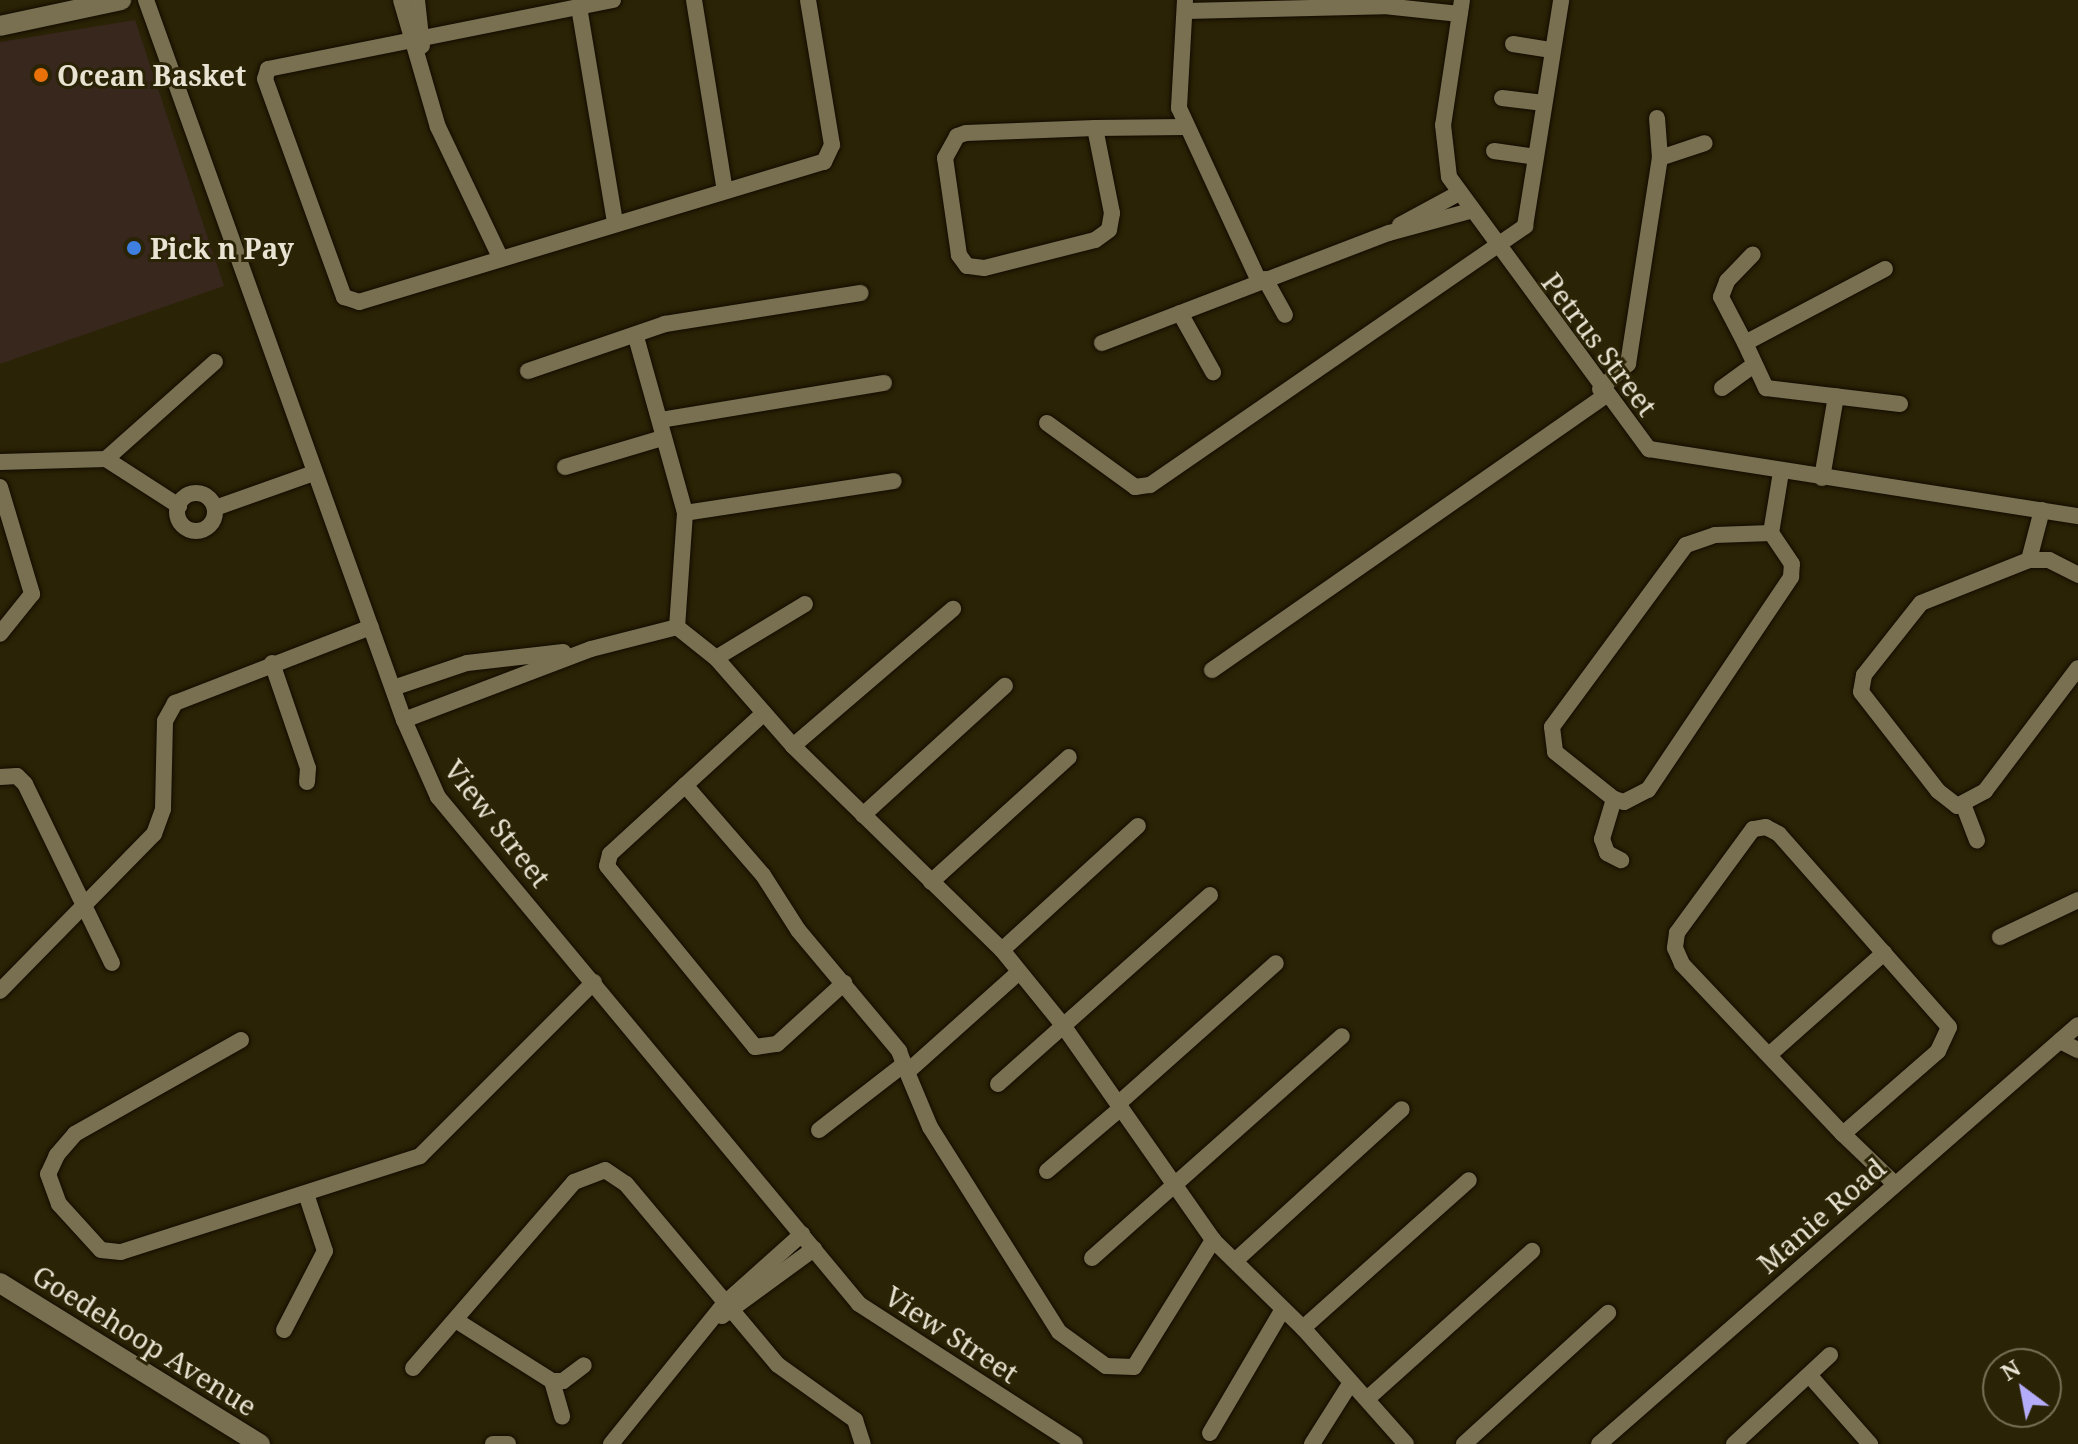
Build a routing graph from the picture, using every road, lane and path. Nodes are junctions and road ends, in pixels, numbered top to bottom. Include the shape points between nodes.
1 (121, 0) edge
2 (146, 0) edge
3 (401, 0) edge
4 (417, 0) edge
5 (613, 0) edge
6 (694, 0) edge
7 (808, 0) edge
8 (1561, 0) edge
9 (1384, 3) edge
10 (1275, 4) edge
11 (1186, 6) edge
12 (579, 7) junction
13 (1461, 7) edge
14 (0, 26) edge
15 (416, 37) junction
16 (1513, 44) dead end
17 (1552, 50) junction
18 (1502, 98) dead end
19 (1544, 103) junction
20 (1657, 118) dead end
21 (1185, 127) junction
22 (1095, 128) junction
23 (1705, 143) dead end
24 (1494, 151) dead end
25 (1536, 157) junction
26 (1660, 158) junction
27 (725, 191) junction
28 (1457, 194) junction
29 (1470, 211) junction
30 (615, 222) junction
31 (1389, 233) junction
32 (1493, 244) junction
33 (1753, 254) dead end
34 (501, 259) junction
35 (1885, 269) dead end
36 (1262, 280) junction
37 (861, 293) dead end
38 (1180, 313) junction
39 (1285, 315) dead end
40 (636, 337) junction
41 (1102, 343) dead end
42 (1745, 343) junction
43 (215, 362) dead end
44 (1752, 366) junction
45 (528, 371) dead end
46 (1213, 372) dead end
47 (884, 383) dead end
48 (1722, 388) dead end
49 (1602, 392) junction
50 (1836, 396) junction
51 (1900, 404) dead end
52 (660, 420) junction
53 (1047, 423) dead end
54 (662, 438) junction
55 (106, 459) junction
56 (0, 462) edge
57 (565, 467) dead end
58 (1781, 472) junction
59 (314, 473) junction
60 (1822, 478) junction
61 (894, 481) dead end
62 (0, 487) edge
63 (179, 506) junction
64 (215, 508) junction
65 (2042, 510) junction
66 (685, 513) junction
67 (2078, 516) edge
68 (1771, 533) junction
69 (2029, 560) junction
70 (2078, 575) edge
71 (805, 604) dead end
72 (953, 609) dead end
73 (371, 627) junction
74 (677, 627) junction
75 (0, 634) edge
76 (591, 649) junction
77 (716, 658) junction
78 (272, 663) junction
79 (2078, 668) edge
80 (1212, 670) dead end
81 (1005, 686) dead end
82 (393, 688) junction
83 (764, 713) junction
84 (404, 720) junction
85 (793, 746) junction
86 (1069, 757) dead end
87 (0, 777) edge
88 (307, 782) dead end
89 (685, 785) junction
90 (1614, 799) junction
91 (1963, 804) junction
92 (863, 815) junction
93 (1138, 826) dead end
94 (1977, 840) dead end
95 (1621, 860) dead end
96 (931, 882) junction
97 (1210, 895) dead end
98 (2078, 900) edge
99 (88, 907) junction
100 (2000, 937) dead end
101 (1002, 950) junction
102 (1884, 953) junction
103 (112, 963) dead end
104 (1276, 963) dead end
105 (1019, 972) junction
106 (594, 982) junction
107 (844, 983) junction
108 (0, 991) edge
109 (1062, 1024) junction
110 (2078, 1025) edge
111 (1342, 1036) dead end
112 (241, 1040) dead end
113 (2060, 1041) junction
114 (2078, 1050) edge
115 (1769, 1055) junction
116 (906, 1068) junction
117 (998, 1084) dead end
118 (1120, 1106) junction
119 (1402, 1109) dead end
120 (819, 1130) dead end
121 (1843, 1134) junction
122 (1047, 1171) dead end
123 (1469, 1180) dead end
124 (1895, 1184) junction
125 (1176, 1187) junction
126 (306, 1194) junction
127 (802, 1234) junction
128 (1213, 1240) junction
129 (814, 1249) junction
130 (1532, 1251) dead end
131 (1092, 1258) dead end
132 (1236, 1260) junction
133 (0, 1283) edge
134 (727, 1308) junction
135 (1283, 1309) junction
136 (1608, 1313) dead end
137 (457, 1321) junction
138 (1303, 1328) junction
139 (284, 1330) dead end
140 (1830, 1355) dead end
141 (584, 1365) dead end
142 (413, 1368) dead end
143 (1810, 1376) junction
144 (552, 1381) junction
145 (1350, 1384) junction
146 (1367, 1399) junction
147 (562, 1417) dead end
148 (1210, 1433) dead end
149 (260, 1444) edge
150 (493, 1444) edge
151 (508, 1444) edge
152 (611, 1444) edge
153 (863, 1444) edge
154 (1075, 1444) edge
155 (1312, 1444) edge
156 (1406, 1444) edge
157 (1464, 1444) edge
158 (1599, 1444) edge
159 (1734, 1444) edge
160 (1870, 1444) edge

1 - 14 main road
2 - 59 street, View Street
3 - 15 street
4 - 15 street
5 - 12 street
6 - 27 street
7 - 27 street via 830,156
8 - 17 street
9 - 10 street
9 - 13 street
10 - 11 street
11 - 21 street via 1177,88
12 - 15 street
12 - 30 street
13 - 28 street, Petrus Street via 1442,144
15 - 34 street via 438,127
15 - 34 street via 272,65 265,73 339,290 359,302
16 - 17 street
17 - 19 street
18 - 19 street
19 - 25 street
20 - 26 street
21 - 22 street
21 - 36 street
22 - 22 street via 966,133 950,142 945,158 959,255 967,266 984,268 1053,251 1109,230 1112,213
23 - 26 street
24 - 25 street
25 - 32 street via 1526,225
26 - 49 street via 1628,364
27 - 30 street
28 - 29 street, Petrus Street
28 - 31 street
29 - 31 street
29 - 32 street, Petrus Street
30 - 34 street
31 - 36 street
32 - 49 street, Petrus Street
32 - 53 street via 1150,485 1135,487
33 - 42 street via 1727,281 1721,297
35 - 42 street
36 - 38 street
36 - 39 street
37 - 40 street via 685,320
38 - 41 street
38 - 46 street
40 - 45 street
40 - 52 street
42 - 44 street
43 - 55 street
44 - 48 street
44 - 50 street via 1766,388
47 - 52 street
49 - 58 street, Petrus Street via 1649,449
49 - 80 street
50 - 51 street
50 - 60 street
52 - 54 street
54 - 57 street
54 - 66 street
55 - 56 street
55 - 63 street
58 - 60 street, Petrus Street
58 - 68 street
59 - 64 street
59 - 73 street, View Street
60 - 65 street, Petrus Street
61 - 66 street
62 - 75 street via 32,594
63 - 64 street via 196,493
63 - 64 street via 179,521 194,531 210,525
65 - 67 street, Petrus Street
65 - 69 street
66 - 74 street
68 - 90 street via 1792,564 1786,587 1648,790 1624,802
68 - 90 street via 1701,537 1686,545 1552,727 1555,752
69 - 70 street via 2049,560
69 - 91 street via 1921,603 1862,679 1864,700 1882,723 1946,800
71 - 77 street
72 - 85 street
73 - 78 street
73 - 82 street, View Street
74 - 76 street
74 - 77 street
76 - 82 street via 467,663
76 - 84 street
77 - 83 street
78 - 88 street via 308,768
78 - 99 street via 183,697 169,711 160,820 136,857
79 - 91 street via 1985,791
81 - 92 street
82 - 84 street, View Street
83 - 85 street
83 - 89 street
84 - 106 street, View Street via 438,797
85 - 92 street
86 - 96 street
87 - 99 street via 17,776 25,784 61,868
89 - 107 street
89 - 107 street via 610,854 607,866 621,886 755,1047 777,1044
90 - 95 street via 1602,839 1607,853
91 - 94 street
92 - 96 street
93 - 101 street
96 - 101 street
97 - 109 street
98 - 100 street
99 - 103 street
99 - 108 street
101 - 105 street
102 - 115 street
102 - 115 street via 1779,834 1753,829 1677,933 1675,948 1682,964
102 - 121 street via 1946,1020 1949,1039
104 - 118 street
105 - 109 street
105 - 116 street
106 - 126 street via 420,1156
106 - 127 street, View Street
107 - 116 street
109 - 117 street
109 - 118 street
110 - 113 street, Manie Road
111 - 125 street
112 - 126 street via 75,1134 48,1174 59,1204 93,1244 113,1253
113 - 114 street
113 - 124 street, Manie Road
115 - 121 street
116 - 120 street
116 - 128 street via 930,1127 1059,1332 1106,1366 1126,1370 1142,1360
118 - 122 street
118 - 125 street
119 - 132 street
121 - 124 street
123 - 138 street
124 - 158 street, Manie Road
125 - 128 street
125 - 131 street
126 - 139 street via 325,1251
127 - 129 street, View Street
127 - 134 street
128 - 132 street
129 - 134 street
129 - 154 street, View Street via 859,1304 910,1342
130 - 146 street
132 - 135 street
133 - 149 main road, Goedehoop Avenue
134 - 137 street via 626,1184 605,1170 574,1182
134 - 152 street
134 - 153 street via 787,1374 855,1420
135 - 138 street
135 - 148 street
136 - 157 street
137 - 142 street
137 - 144 street
138 - 145 street
140 - 143 street
141 - 144 street via 563,1381
143 - 159 street
143 - 160 street
144 - 147 street
145 - 146 street
145 - 155 street
146 - 156 street
150 - 151 street

